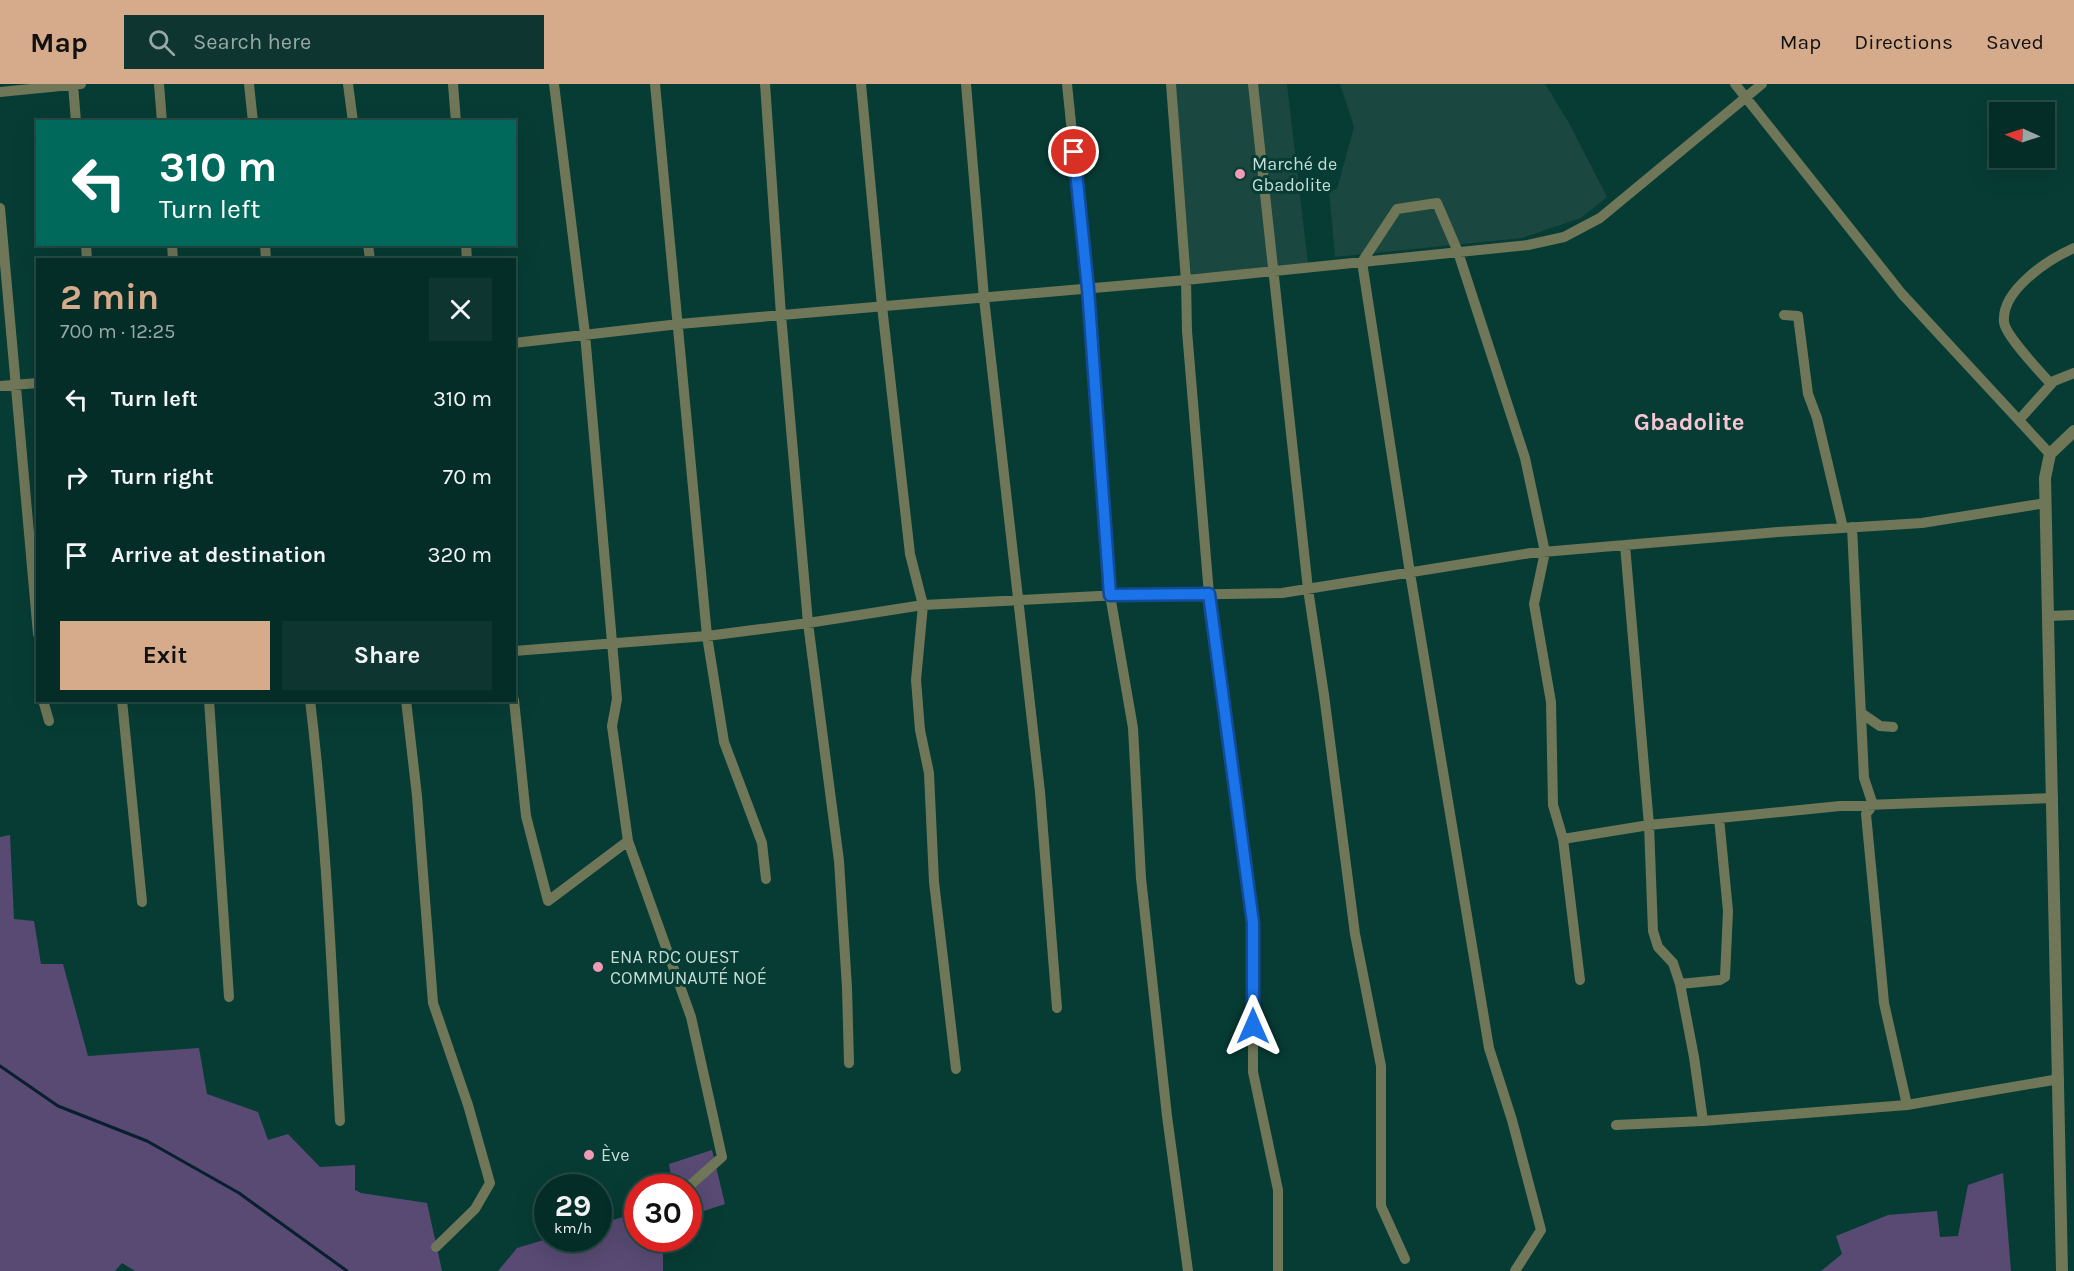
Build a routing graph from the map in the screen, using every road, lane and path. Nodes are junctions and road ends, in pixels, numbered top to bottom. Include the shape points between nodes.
1 (73, 84) edge
2 (81, 84) edge
3 (159, 84) edge
4 (249, 84) edge
5 (348, 84) edge
6 (453, 84) edge
7 (554, 84) edge
8 (656, 84) edge
9 (765, 84) edge
10 (861, 84) edge
11 (966, 84) edge
12 (1067, 84) edge
13 (1171, 84) edge
14 (1253, 84) edge
15 (1735, 84) edge
16 (1762, 84) edge
17 (0, 92) edge
18 (1746, 98) junction
19 (76, 120) edge
20 (162, 120) edge
21 (253, 120) edge
22 (353, 120) edge
23 (456, 120) edge
24 (0, 208) edge
25 (2074, 248) edge
26 (1458, 252) junction
27 (1362, 262) junction
28 (1274, 271) junction
29 (1186, 280) junction
30 (1088, 289) junction
31 (984, 298) junction
32 (882, 306) junction
33 (781, 315) junction
34 (1784, 315) dead end
35 (680, 324) junction
36 (585, 334) junction
37 (516, 343) edge
38 (2074, 373) edge
39 (36, 383) edge
40 (17, 384) junction
41 (2051, 384) junction
42 (0, 386) edge
43 (2019, 420) junction
44 (2074, 430) edge
45 (2069, 441) edge
46 (2050, 454) junction
47 (2046, 503) junction
48 (1847, 527) junction
49 (1625, 545) junction
50 (1545, 552) junction
51 (1410, 573) junction
52 (1308, 589) junction
53 (1209, 594) junction
54 (1110, 595) junction
55 (1017, 600) junction
56 (923, 605) junction
57 (36, 610) edge
58 (2074, 615) edge
59 (2048, 616) junction
60 (808, 623) junction
61 (707, 636) junction
62 (613, 644) junction
63 (516, 651) edge
64 (44, 702) edge
65 (122, 702) edge
66 (209, 702) edge
67 (310, 702) edge
68 (406, 702) edge
69 (514, 702) edge
70 (1861, 713) junction
71 (49, 721) dead end
72 (1893, 727) dead end
73 (2053, 798) junction
74 (1873, 805) junction
75 (1719, 818) junction
76 (1649, 825) junction
77 (1563, 839) junction
78 (628, 841) junction
79 (766, 879) dead end
80 (142, 902) dead end
81 (1581, 980) dead end
82 (1680, 984) junction
83 (229, 997) dead end
84 (1057, 1008) dead end
85 (849, 1063) dead end
86 (956, 1069) dead end
87 (2059, 1079) junction
88 (1907, 1105) junction
89 (340, 1121) dead end
90 (1703, 1121) junction
91 (1616, 1125) dead end
92 (702, 1175) edge
93 (436, 1247) dead end
94 (1405, 1259) dead end
95 (1188, 1271) edge
96 (1278, 1271) edge
97 (1515, 1271) edge
98 (2062, 1271) edge

1 - 2 street
1 - 17 street
1 - 19 street
3 - 20 street
4 - 21 street
5 - 22 street
6 - 23 street
7 - 36 street
8 - 35 street
9 - 33 street
10 - 32 street
11 - 31 street
12 - 30 street
13 - 29 street
14 - 28 street
15 - 18 street
16 - 18 street
18 - 26 street via 1600,218 1582,228 1564,237 1528,245
18 - 43 street via 1902,294
24 - 40 street
25 - 41 street via 2031,274 2007,304 2004,322 2009,333
26 - 27 street
26 - 27 street via 1437,202 1397,209
26 - 50 street via 1525,458
27 - 28 street
27 - 51 street
28 - 29 street
28 - 52 street
29 - 30 street
29 - 53 street
30 - 31 street
30 - 54 street
31 - 32 street
31 - 55 street
32 - 33 street
32 - 56 street via 910,554
33 - 35 street
33 - 60 street
34 - 48 street via 1798,315 1808,394
35 - 36 street
35 - 61 street
36 - 37 street
36 - 62 street
38 - 41 street
39 - 40 street
40 - 42 street
40 - 57 street
41 - 43 street
43 - 46 street
44 - 45 street
45 - 46 street
46 - 47 street via 2045,478
47 - 48 street via 1922,523
47 - 59 street
48 - 49 street
48 - 70 street
49 - 50 street
49 - 76 street
50 - 51 street
50 - 77 street via 1534,604 1551,702 1552,805
51 - 52 street
51 - 97 street via 1489,1048 1541,1230
52 - 53 street
52 - 94 street via 1355,934 1382,1066 1381,1206
53 - 54 street
53 - 96 street via 1253,923 1253,1072 1278,1190
54 - 55 street
54 - 95 street via 1133,728 1141,878
55 - 56 street
55 - 84 street via 1040,792
56 - 60 street
56 - 86 street via 916,680 929,773 934,882
58 - 59 street
59 - 73 street
60 - 61 street
60 - 85 street via 839,861
61 - 62 street
61 - 79 street via 724,742 762,843
62 - 63 street
62 - 78 street via 617,699 612,726
64 - 71 street
65 - 80 street
66 - 83 street
67 - 89 street via 329,916
68 - 93 street via 432,1003 490,1183 475,1209
69 - 78 street via 526,816 548,901
70 - 72 street via 1880,726
70 - 74 street via 1864,778
73 - 74 street
73 - 87 street
74 - 75 street
74 - 88 street via 1866,814 1884,1003
75 - 76 street
75 - 82 street via 1728,911 1725,977
76 - 77 street
76 - 82 street via 1653,931 1658,947 1673,963
77 - 81 street
78 - 92 street via 691,1017 722,1157
82 - 90 street
87 - 88 street
87 - 98 street
88 - 90 street
90 - 91 street

